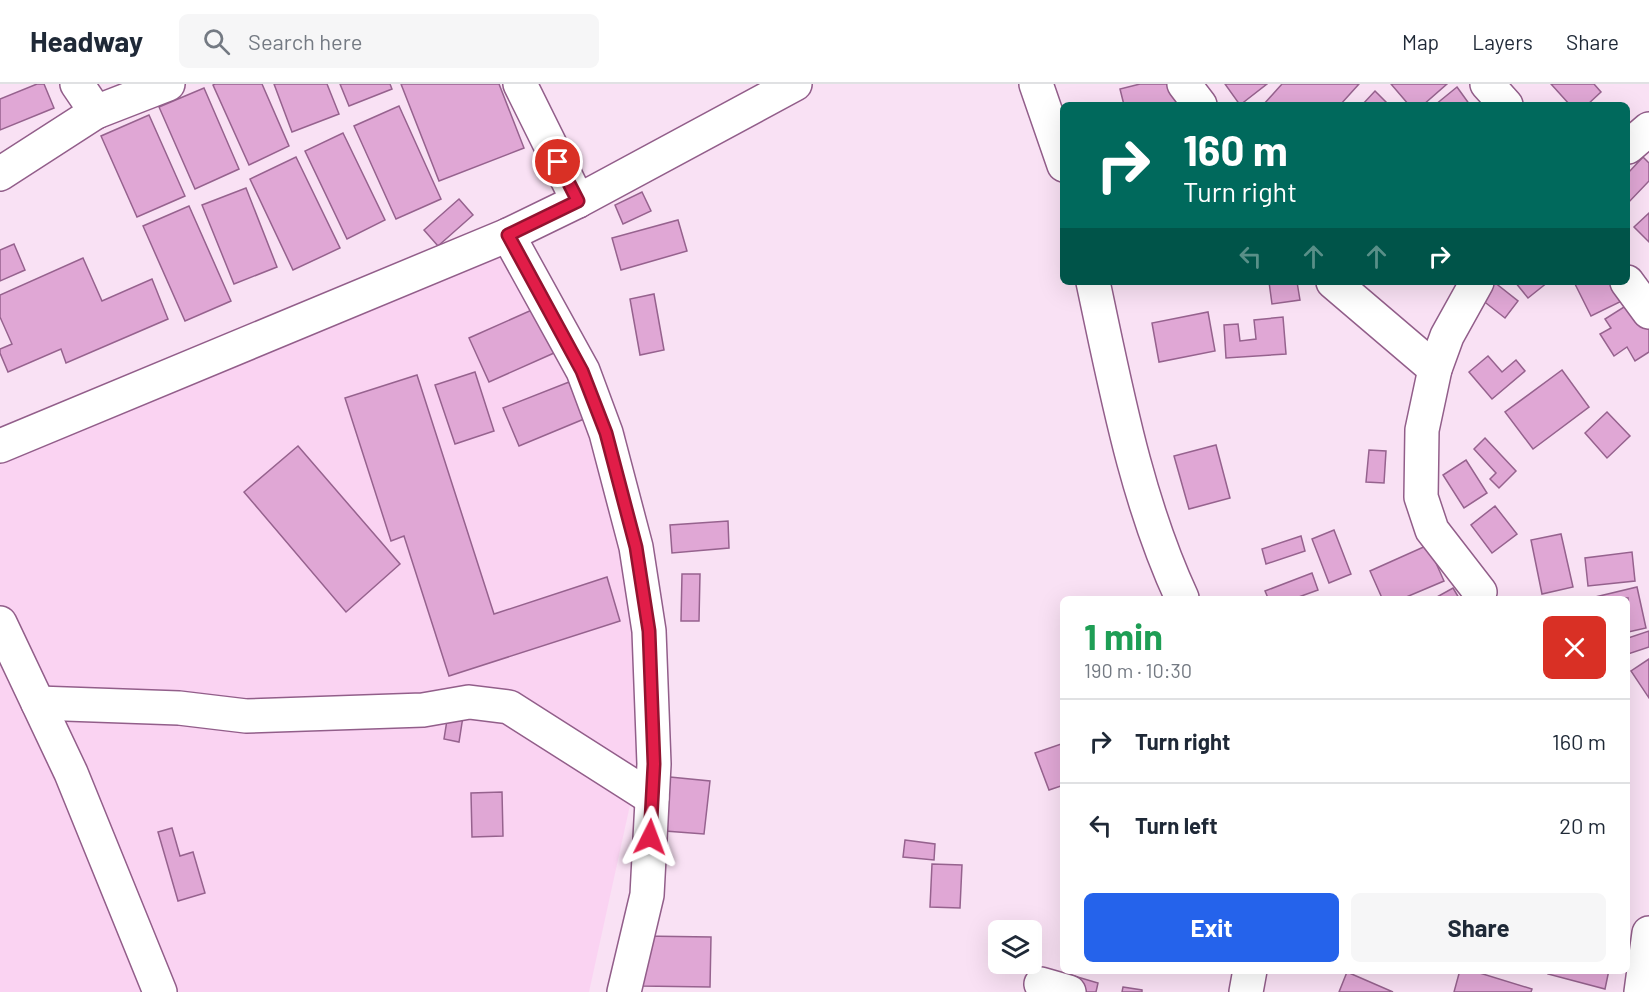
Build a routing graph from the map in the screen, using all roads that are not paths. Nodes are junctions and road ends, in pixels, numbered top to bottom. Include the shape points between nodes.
1 (76, 84) edge
2 (168, 84) edge
3 (520, 84) edge
4 (1036, 84) edge
5 (1184, 84) edge
6 (1487, 84) edge
7 (778, 89) edge
8 (1198, 102) edge
9 (1503, 102) edge
10 (96, 112) junction
11 (1649, 129) edge
12 (1630, 145) edge
13 (1060, 153) edge
14 (0, 174) edge
15 (578, 201) junction
16 (508, 235) junction
17 (1094, 285) edge
18 (1337, 285) edge
19 (1475, 285) edge
20 (1629, 285) edge
21 (1649, 312) edge
22 (1435, 369) junction
23 (0, 446) edge
24 (1480, 591) dead end
25 (1181, 596) edge
26 (0, 623) edge
27 (38, 703) junction
28 (652, 798) junction
29 (1649, 933) edge
30 (1249, 974) edge
31 (160, 992) edge
32 (624, 992) edge
33 (1246, 992) edge
34 (1641, 992) edge

1 - 10 street
2 - 10 street
3 - 15 street
4 - 13 street
5 - 8 street
6 - 9 street
7 - 15 street
10 - 14 street
11 - 12 street
15 - 16 street
16 - 23 street
16 - 28 street via 582,371 606,433 636,547 649,631
17 - 25 street via 1130,449 1161,549
18 - 22 street
19 - 22 street via 1447,336
20 - 21 street
22 - 24 street via 1422,430 1421,497 1432,530
26 - 27 street
27 - 28 street via 179,708 246,716 411,711 469,702 509,707
27 - 31 street via 118,883
28 - 32 street via 648,895
29 - 34 street
30 - 33 street

